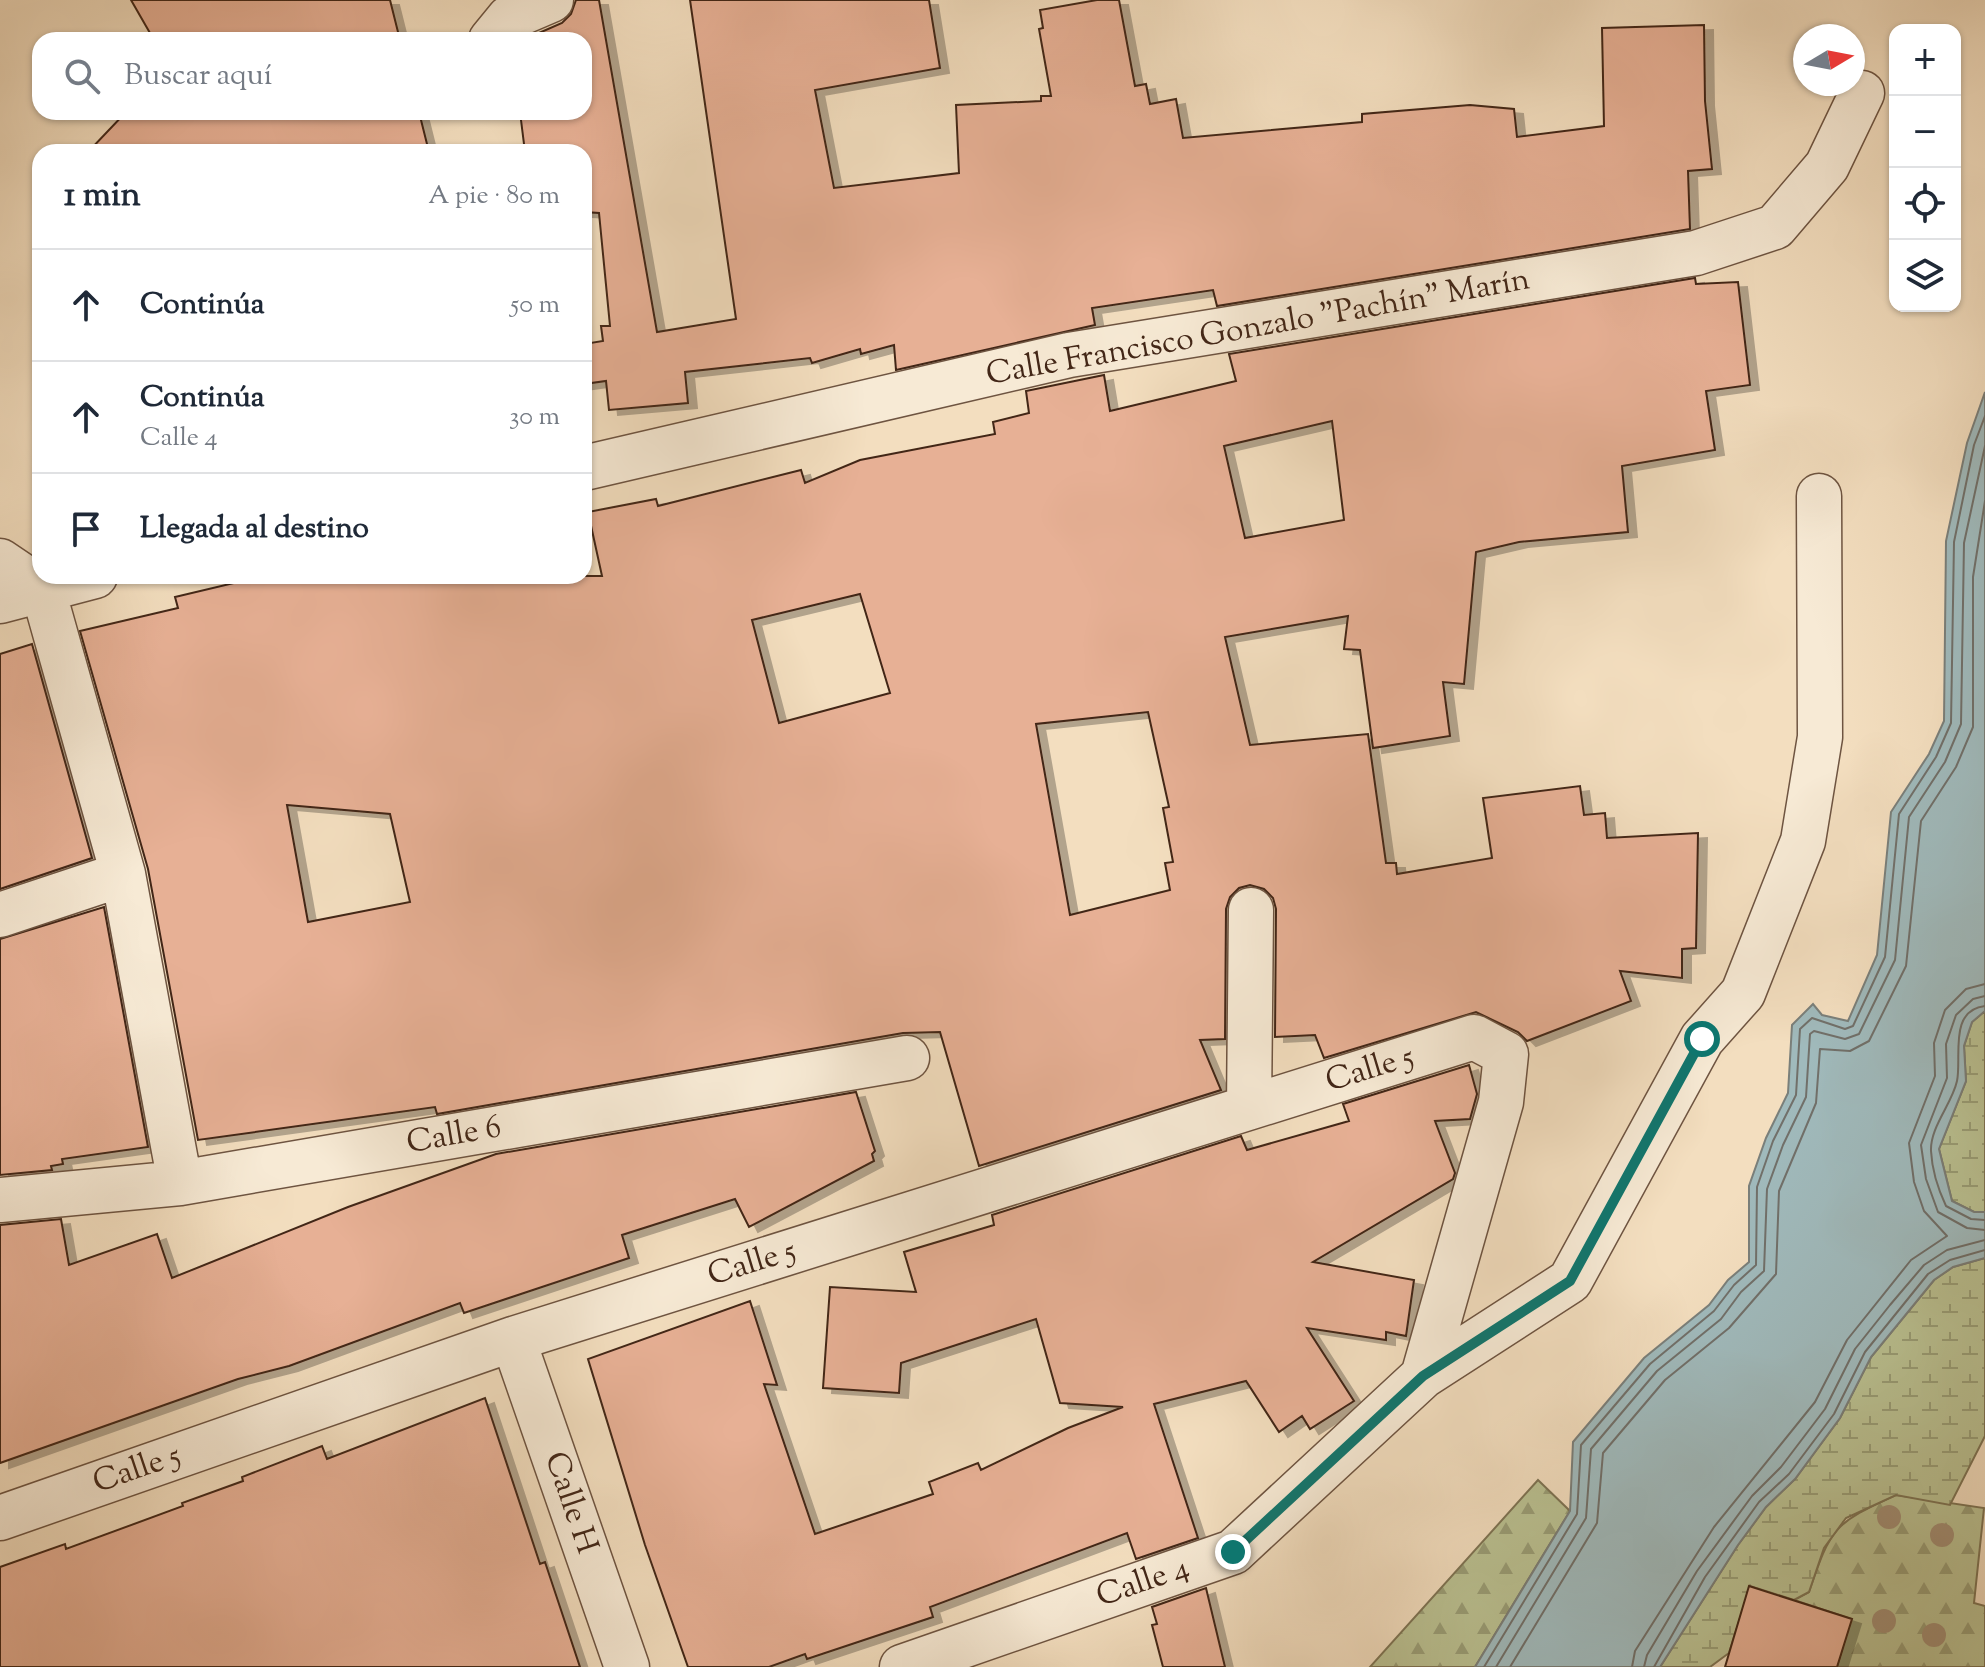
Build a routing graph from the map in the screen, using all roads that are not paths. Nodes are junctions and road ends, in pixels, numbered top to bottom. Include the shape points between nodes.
1 (551, 0) edge
2 (498, 32) edge
3 (1861, 96) edge
4 (592, 466) edge
5 (1819, 496) dead end
6 (0, 561) edge
7 (32, 583) edge
8 (34, 584) edge
9 (65, 584) edge
10 (43, 590) junction
11 (0, 601) edge
12 (123, 874) junction
13 (1251, 910) dead end
14 (0, 915) edge
15 (907, 1058) dead end
16 (1249, 1107) junction
17 (180, 1183) junction
18 (0, 1200) edge
19 (513, 1339) junction
20 (1423, 1376) junction
21 (0, 1518) edge
22 (627, 1667) edge
23 (902, 1667) edge

1 - 2 street via 509,18
3 - 4 street, Calle Francisco Gonzalo "Pachín" Marín via 1827,166 1775,227 1696,253 1069,355
5 - 20 street, Calle 4 via 1820,737 1803,841 1743,993 1702,1039 1570,1281
6 - 7 street
8 - 10 street
9 - 10 street
10 - 11 street
10 - 12 street
12 - 14 street
12 - 17 street
13 - 16 street
15 - 17 street, Calle 6
16 - 19 street, Calle 5
16 - 20 street, Calle 5 via 1474,1037 1506,1054 1501,1102
17 - 18 street, Calle 6
19 - 21 street, Calle 5
19 - 22 street, Calle H
20 - 23 street, Calle 4 via 1233,1552

